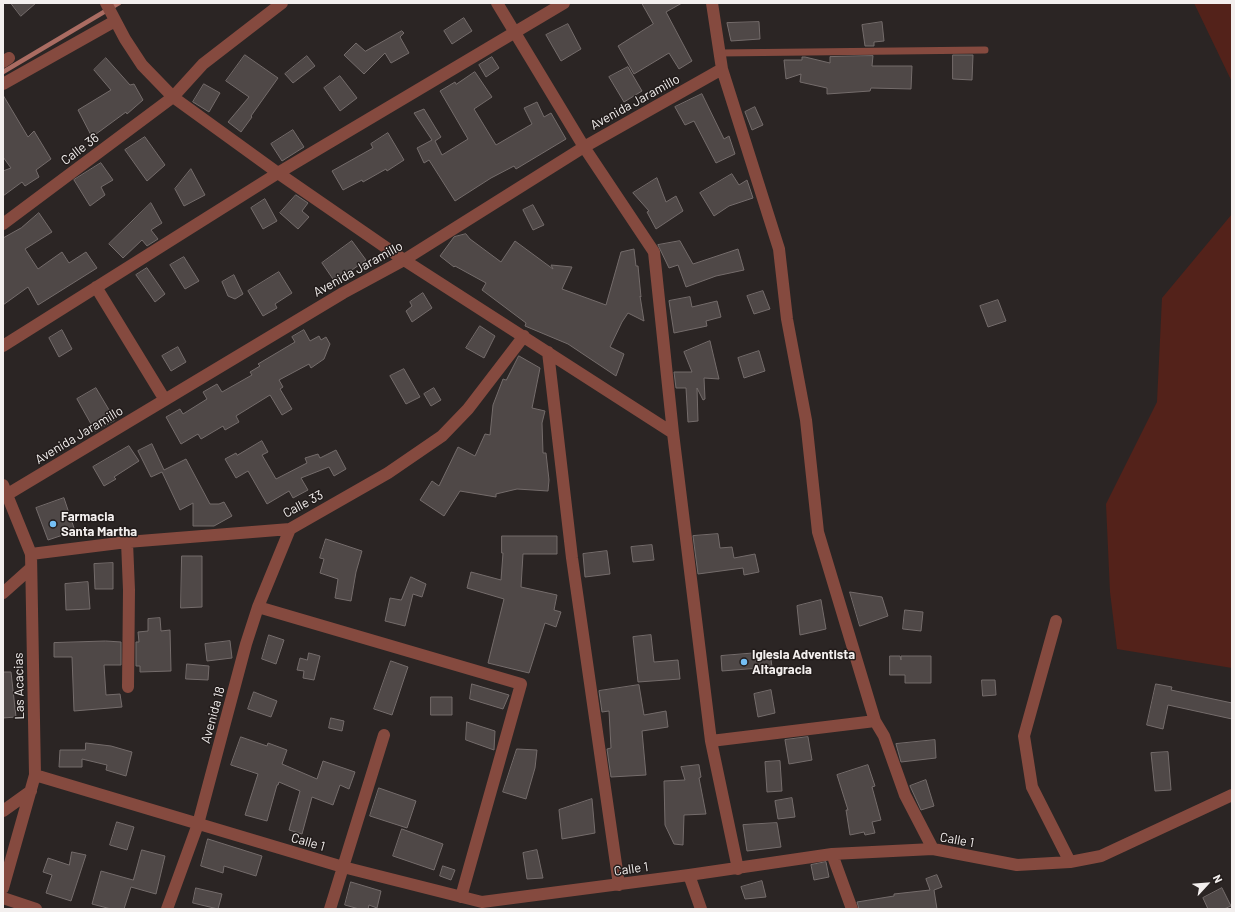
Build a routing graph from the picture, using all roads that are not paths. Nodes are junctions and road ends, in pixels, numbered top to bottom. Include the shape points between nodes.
1 (106, 3) edge
2 (282, 3) edge
3 (497, 3) edge
4 (564, 3) edge
5 (712, 3) edge
6 (113, 18) junction
7 (514, 32) junction
8 (985, 50) dead end
9 (720, 54) junction
10 (3, 55) edge
11 (3, 62) edge
12 (722, 69) junction
13 (3, 84) edge
14 (173, 97) junction
15 (584, 146) junction
16 (278, 173) junction
17 (3, 224) edge
18 (404, 260) junction
19 (96, 287) junction
20 (524, 336) junction
21 (3, 346) edge
22 (548, 352) junction
23 (165, 400) junction
24 (672, 434) junction
25 (5, 489) edge
26 (290, 529) junction
27 (127, 542) junction
28 (31, 554) junction
29 (31, 568) junction
30 (3, 593) edge
31 (258, 607) junction
32 (1056, 620) dead end
33 (128, 687) dead end
34 (875, 720) junction
35 (384, 735) dead end
36 (711, 741) junction
37 (35, 775) junction
38 (31, 791) junction
39 (1232, 795) edge
40 (3, 812) edge
41 (198, 824) junction
42 (933, 849) junction
43 (832, 854) junction
44 (1070, 862) junction
45 (343, 867) junction
46 (738, 868) junction
47 (690, 875) junction
48 (619, 885) junction
49 (3, 888) edge
50 (461, 897) junction
51 (3, 898) edge
52 (36, 909) edge
53 (167, 909) edge
54 (330, 909) edge
55 (701, 909) edge
56 (852, 909) edge

1 - 6 street
2 - 14 street, Calle 36 via 203,64
3 - 7 street
4 - 7 street
5 - 9 street
6 - 13 street
6 - 14 street via 142,65
7 - 15 street
7 - 16 street
8 - 9 lane
9 - 12 street
10 - 11 street via 9,58
12 - 15 street, Avenida Jaramillo
12 - 34 street via 779,249 787,319 806,420 818,532
14 - 16 street
14 - 17 street, Calle 36
15 - 18 street, Avenida Jaramillo
15 - 24 street via 654,252
16 - 18 street
16 - 19 street
18 - 20 street
18 - 23 street, Avenida Jaramillo via 343,293
19 - 21 street
19 - 23 street
20 - 22 street
20 - 26 street, Calle 33 via 468,409 442,436 388,473
22 - 24 street
22 - 48 street via 572,558
23 - 25 street, Avenida Jaramillo
24 - 36 street
25 - 28 street, Las Acacias
26 - 27 street, Calle 33
26 - 31 street, Avenida 18
27 - 28 street, Calle 33
27 - 33 street
28 - 29 street, Las Acacias
29 - 30 street
29 - 37 street, Las Acacias
31 - 41 street, Avenida 18
31 - 50 street via 521,684
32 - 44 street via 1024,736 1032,787
34 - 36 street
34 - 42 street via 884,736 905,795
35 - 45 street
36 - 46 street
37 - 38 street, Las Acacias
37 - 41 street, Calle 1
38 - 40 street
38 - 49 street, Las Acacias
39 - 44 street, Calle 1 via 1101,856
41 - 45 street, Calle 1
41 - 53 street, Avenida 18
42 - 43 street, Calle 1
42 - 44 street, Calle 1 via 1017,865
43 - 46 street, Calle 1
43 - 56 street
45 - 50 street, Calle 1
45 - 54 street
46 - 47 street, Calle 1
47 - 48 street, Calle 1
47 - 55 street
48 - 50 street, Calle 1 via 482,902
51 - 52 street

